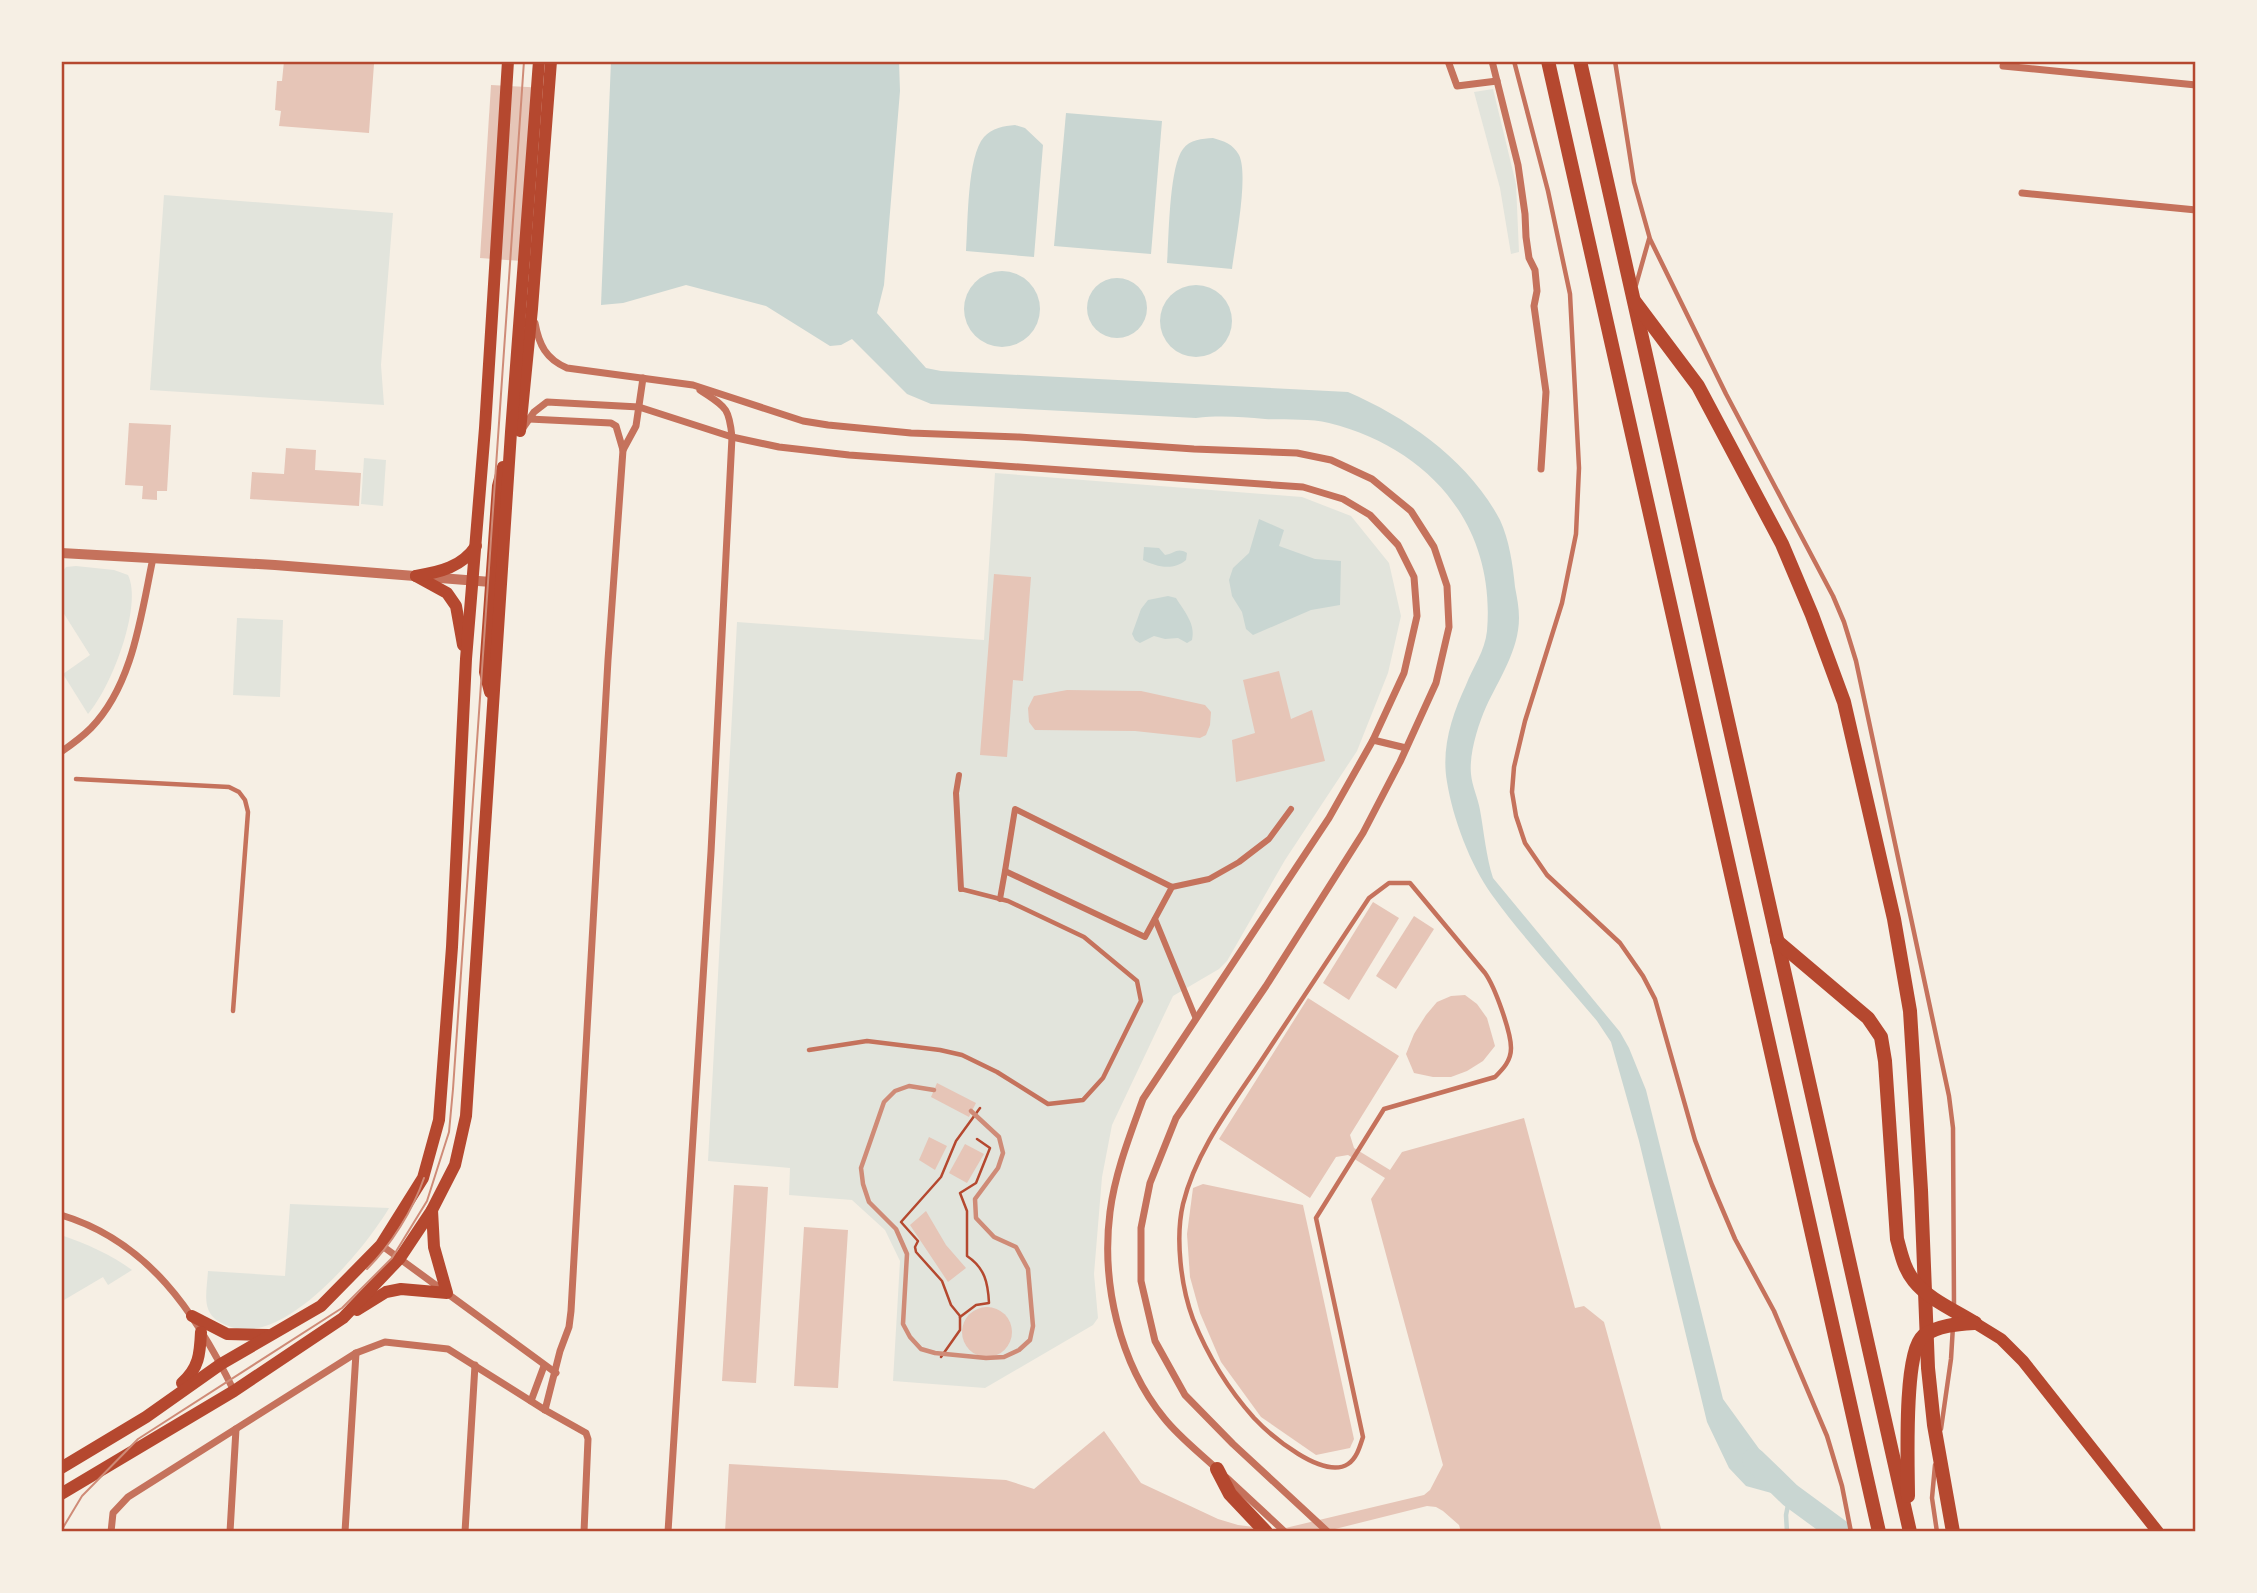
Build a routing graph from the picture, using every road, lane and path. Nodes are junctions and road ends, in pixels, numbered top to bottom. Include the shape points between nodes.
1 (508, 61) edge
2 (539, 61) edge
3 (551, 61) edge
4 (1448, 61) edge
5 (1492, 61) edge
6 (1514, 61) edge
7 (1548, 61) edge
8 (1580, 61) edge
9 (1615, 61) edge
10 (2003, 66) dead end
11 (1497, 81) junction
12 (2196, 85) edge
13 (2022, 193) dead end
14 (2196, 209) edge
15 (1650, 239) junction
16 (1632, 298) junction
17 (532, 309) junction
18 (643, 378) junction
19 (693, 385) junction
20 (639, 407) junction
21 (529, 419) junction
22 (515, 433) junction
23 (732, 438) junction
24 (623, 450) junction
25 (1541, 469) dead end
26 (477, 544) junction
27 (61, 553) edge
28 (153, 558) junction
29 (416, 576) junction
30 (474, 581) junction
31 (491, 582) junction
32 (466, 659) junction
33 (493, 700) junction
34 (1373, 740) junction
35 (1406, 748) junction
36 (61, 752) edge
37 (959, 775) dead end
38 (76, 779) dead end
39 (1291, 809) dead end
40 (1005, 872) junction
41 (1172, 887) junction
42 (961, 889) joint
43 (1000, 899) junction
44 (1155, 919) junction
45 (1777, 941) junction
46 (233, 1011) dead end
47 (1196, 1019) junction
48 (810, 1050) dead end
49 (980, 1108) dead end
50 (1216, 1128) joint
51 (977, 1139) dead end
52 (432, 1210) junction
53 (61, 1215) edge
54 (381, 1245) junction
55 (400, 1258) junction
56 (447, 1293) junction
57 (192, 1316) junction
58 (960, 1316) junction
59 (341, 1319) junction
60 (1975, 1323) junction
61 (201, 1332) junction
62 (274, 1335) junction
63 (356, 1353) junction
64 (941, 1357) dead end
65 (221, 1364) junction
66 (475, 1365) junction
67 (544, 1366) junction
68 (556, 1373) junction
69 (234, 1391) junction
70 (531, 1401) junction
71 (545, 1410) junction
72 (146, 1417) junction
73 (236, 1429) junction
74 (61, 1468) edge
75 (1217, 1469) junction
76 (61, 1494) edge
77 (1909, 1528) edge
78 (111, 1532) edge
79 (230, 1532) edge
80 (345, 1532) edge
81 (465, 1532) edge
82 (584, 1532) edge
83 (668, 1532) edge
84 (1266, 1532) edge
85 (1285, 1532) edge
86 (1328, 1532) edge
87 (1851, 1532) edge
88 (1879, 1532) edge
89 (1937, 1532) edge
90 (1953, 1532) edge
91 (2158, 1532) edge

1 - 26 main road
2 - 22 main road
3 - 17 main road
4 - 11 street via 1457,86
5 - 11 street
6 - 87 lane via 1570,295 1579,468 1576,534 1562,603 1514,767 1516,816 1525,843 1546,875 1620,943 1656,999 1695,1140 1735,1239 1774,1311 1827,1436
7 - 88 highway
8 - 16 highway
9 - 15 lane via 1634,182
10 - 12 street
11 - 25 street via 1518,165 1529,258 1535,271 1534,306 1546,392
13 - 14 street
15 - 16 lane
15 - 89 lane via 1833,596 1856,660 1953,1128 1955,1277 1951,1359 1931,1498
16 - 45 highway
16 - 90 highway via 1698,386 1782,544 1844,702 1905,977 1914,1069 1928,1368
17 - 18 street via 542,348 557,364
17 - 22 main road
18 - 19 street
18 - 20 street
19 - 23 street via 730,415
19 - 35 street via 828,425 1297,453 1331,460 1372,479 1411,510 1434,547 1447,586 1449,627 1436,683
20 - 21 street via 554,402 541,406
20 - 23 street
20 - 24 street via 636,426
21 - 22 street
21 - 24 street via 611,423
22 - 31 main road via 498,486
22 - 33 main road
23 - 34 street via 849,455 1303,486 1343,499 1370,515 1398,545 1414,577 1418,616 1404,673
23 - 83 street
24 - 68 street via 571,1311
26 - 29 main road via 449,570
26 - 30 main road
27 - 28 street
28 - 29 street
28 - 36 street via 131,657 113,698 91,728
29 - 30 street
29 - 32 main road via 447,593 456,606
30 - 31 street
30 - 32 main road
31 - 33 main road via 485,672
32 - 54 main road via 439,1120 423,1178
33 - 52 main road via 466,1116 455,1165
34 - 35 street
34 - 47 street via 1329,818
35 - 86 street via 1374,814 1331,885 1176,1118 1150,1184 1141,1228 1141,1281 1154,1341 1185,1395
37 - 42 street via 956,814
38 - 46 lane via 218,785 239,792 245,800 248,812
39 - 41 street via 1269,839 1239,862 1209,878
40 - 41 street via 1015,808
40 - 43 street
40 - 44 street via 1145,937
41 - 44 street
42 - 43 lane
43 - 48 lane via 1084,937 1137,981 1140,1001 1103,1078 1083,1100 1048,1104 1010,1079 940,1049 867,1041
44 - 47 street
45 - 60 highway via 1868,1018 1881,1037 1897,1239 1904,1263 1914,1282
45 - 77 highway
47 - 75 street via 1143,1099 1110,1212 1109,1265 1114,1316 1137,1376 1164,1418
49 - 58 path via 956,1141 942,1177 901,1222 918,1241 916,1252 942,1281
50 - 50 lane via 1369,898 1389,883 1410,883 1494,986 1511,1047 1504,1068 1495,1077 1384,1109 1316,1218 1363,1437 1349,1464 1333,1469 1316,1465 1255,1419 1212,1357 1193,1318 1182,1278 1182,1206
51 - 58 path via 990,1148 976,1183 960,1193 967,1211 967,1256 988,1282 989,1303
52 - 55 main road
52 - 56 main road via 434,1247
53 - 57 street via 82,1221 129,1248 152,1266
54 - 55 street
54 - 62 main road via 321,1306
55 - 56 street
55 - 59 main road
56 - 59 main road via 386,1292
56 - 67 street
57 - 61 street
57 - 62 main road via 227,1334
58 - 64 path via 960,1330
59 - 69 main road
60 - 77 highway via 1945,1326 1923,1336 1916,1347 1907,1431
60 - 91 main road via 2001,1339 2023,1361
61 - 65 street
61 - 72 main road via 199,1361 192,1374
62 - 65 main road
63 - 66 street via 385,1342 448,1349
63 - 73 street
63 - 80 street
65 - 69 street
65 - 72 main road
66 - 70 street
66 - 81 street
67 - 68 street
67 - 70 street
68 - 71 street
69 - 76 main road
70 - 71 street
71 - 82 street via 586,1433 588,1439
72 - 74 main road
73 - 78 street via 128,1497 113,1513
73 - 79 street
75 - 84 highway via 1230,1494
75 - 85 street

